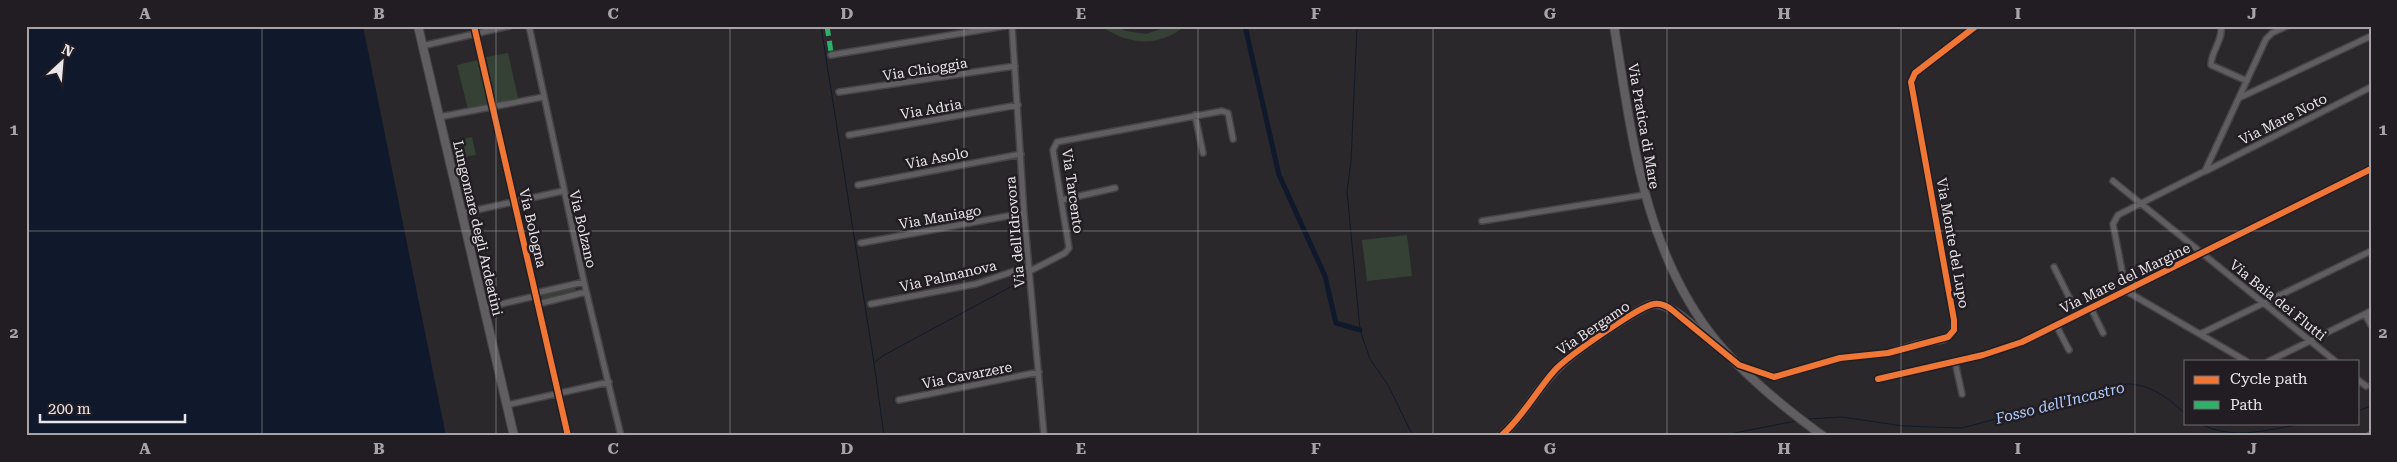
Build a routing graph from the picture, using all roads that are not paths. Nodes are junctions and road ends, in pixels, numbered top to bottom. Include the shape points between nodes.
1 (418, 26) edge
2 (474, 26) edge
3 (509, 26) edge
4 (529, 26) edge
5 (1005, 26) edge
6 (1012, 26) edge
7 (1614, 26) edge
8 (1976, 26) edge
9 (2221, 26) edge
10 (2270, 26) edge
11 (2287, 26) edge
12 (2274, 33) junction
13 (476, 34) junction
14 (2371, 36) edge
15 (422, 46) junction
16 (832, 55) dead end
17 (1015, 66) junction
18 (2247, 81) junction
19 (2371, 87) edge
20 (839, 92) dead end
21 (543, 96) junction
22 (2239, 98) junction
23 (1018, 105) junction
24 (492, 106) junction
25 (1195, 116) junction
26 (439, 117) junction
27 (849, 135) dead end
28 (1232, 139) dead end
29 (1202, 153) dead end
30 (1021, 154) junction
31 (2371, 169) edge
32 (2205, 171) junction
33 (2113, 181) dead end
34 (858, 185) dead end
35 (1115, 188) dead end
36 (563, 191) junction
37 (1644, 195) junction
38 (1062, 200) junction
39 (514, 202) junction
40 (2141, 203) junction
41 (462, 213) junction
42 (1024, 213) junction
43 (1482, 221) dead end
44 (861, 243) dead end
45 (2371, 251) edge
46 (2203, 254) junction
47 (2054, 267) dead end
48 (1029, 268) junction
49 (584, 282) junction
50 (2126, 291) junction
51 (586, 292) junction
52 (536, 294) junction
53 (538, 304) junction
54 (871, 304) dead end
55 (2265, 304) junction
56 (484, 308) junction
57 (2091, 308) junction
58 (2371, 311) edge
59 (2365, 314) junction
60 (2078, 315) junction
61 (2056, 325) junction
62 (2371, 325) edge
63 (2103, 333) dead end
64 (2200, 334) junction
65 (2311, 341) junction
66 (2069, 350) dead end
67 (2244, 360) edge
68 (2271, 360) edge
69 (2334, 360) edge
70 (1955, 362) junction
71 (1739, 365) junction
72 (1039, 372) junction
73 (1878, 379) dead end
74 (609, 382) junction
75 (2360, 382) edge
76 (2366, 386) dead end
77 (558, 394) junction
78 (1962, 394) dead end
79 (899, 400) dead end
80 (507, 405) junction
81 (1820, 433) edge
82 (514, 436) edge
83 (568, 436) edge
84 (622, 436) edge
85 (1044, 436) edge
86 (1501, 436) edge

1 - 15 street, Lungomare degli Ardeatini
2 - 13 street, Via Bologna
3 - 13 street
4 - 21 street, Via Bolzano
5 - 16 street
6 - 17 street, Via dell'Idrovora
7 - 37 street, Via Pratica di Mare
8 - 71 street, Via Monte del Lupo via 1915,73 1911,82 1954,320 1952,333 1943,340 1888,353 1845,357 1776,377
9 - 18 street via 2221,39 2211,65
10 - 12 street
11 - 12 street
12 - 18 street via 2266,39
13 - 15 street
13 - 24 street, Via Bologna
14 - 22 street
15 - 26 street, Lungomare degli Ardeatini
17 - 20 street, Via Chioggia
17 - 23 street, Via dell'Idrovora
18 - 22 street
19 - 32 street, Via Mare Noto
21 - 24 street
21 - 36 street, Via Bolzano
22 - 32 street
23 - 27 street, Via Adria
23 - 30 street, Via dell'Idrovora
24 - 26 street
24 - 39 street, Via Bologna
25 - 28 street, Via Tarcento via 1222,110 1227,112
25 - 29 street
25 - 38 street, Via Tarcento via 1056,142 1053,150
26 - 41 street, Lungomare degli Ardeatini
30 - 34 street, Via Asolo
30 - 42 street, Via dell'Idrovora
31 - 46 street, Via Mare del Margine
32 - 40 street, Via Mare Noto
33 - 40 street, Via Baia dei Flutti
35 - 38 street
36 - 39 street
36 - 49 street, Via Bolzano
37 - 43 street
37 - 71 street, Via Pratica di Mare via 1666,254 1686,294 1714,339
38 - 48 street, Via Tarcento via 1069,249
39 - 41 street
39 - 52 street, Via Bologna
40 - 46 street, Via Baia dei Flutti
40 - 50 street, Via Mare Noto via 2116,216 2112,224
41 - 56 street, Lungomare degli Ardeatini
42 - 44 street, Via Maniago
42 - 48 street, Via dell'Idrovora
45 - 55 street
46 - 50 street, Via Mare del Margine
46 - 55 street, Via Baia dei Flutti
47 - 60 street
48 - 54 street, Via Palmanova via 976,284
48 - 72 street, Via dell'Idrovora
49 - 51 street, Via Bolzano
49 - 52 street
50 - 57 street, Via Mare del Margine
50 - 64 street
51 - 53 street
51 - 74 street, Via Bolzano
52 - 53 street, Via Bologna
52 - 56 street
53 - 77 street, Via Bologna
55 - 64 street
55 - 65 street, Via Baia dei Flutti
56 - 80 street, Lungomare degli Ardeatini
57 - 60 street, Via Mare del Margine
57 - 63 street
58 - 59 street
59 - 62 street
59 - 65 street
60 - 61 street, Via Mare del Margine
61 - 66 street
61 - 70 street, Via Mare del Margine via 2006,349
64 - 67 street
65 - 68 street
65 - 69 street, Via Baia dei Flutti
70 - 73 street, Via Mare del Margine
70 - 78 street
71 - 81 street, Via Pratica di Mare
71 - 86 street, Via Bergamo via 1671,309 1653,304 1563,362
72 - 79 street, Via Cavarzere
72 - 85 street, Via dell'Idrovora
74 - 77 street
74 - 84 street, Via Bolzano
75 - 76 street
77 - 80 street
77 - 83 street, Via Bologna
80 - 82 street, Lungomare degli Ardeatini

